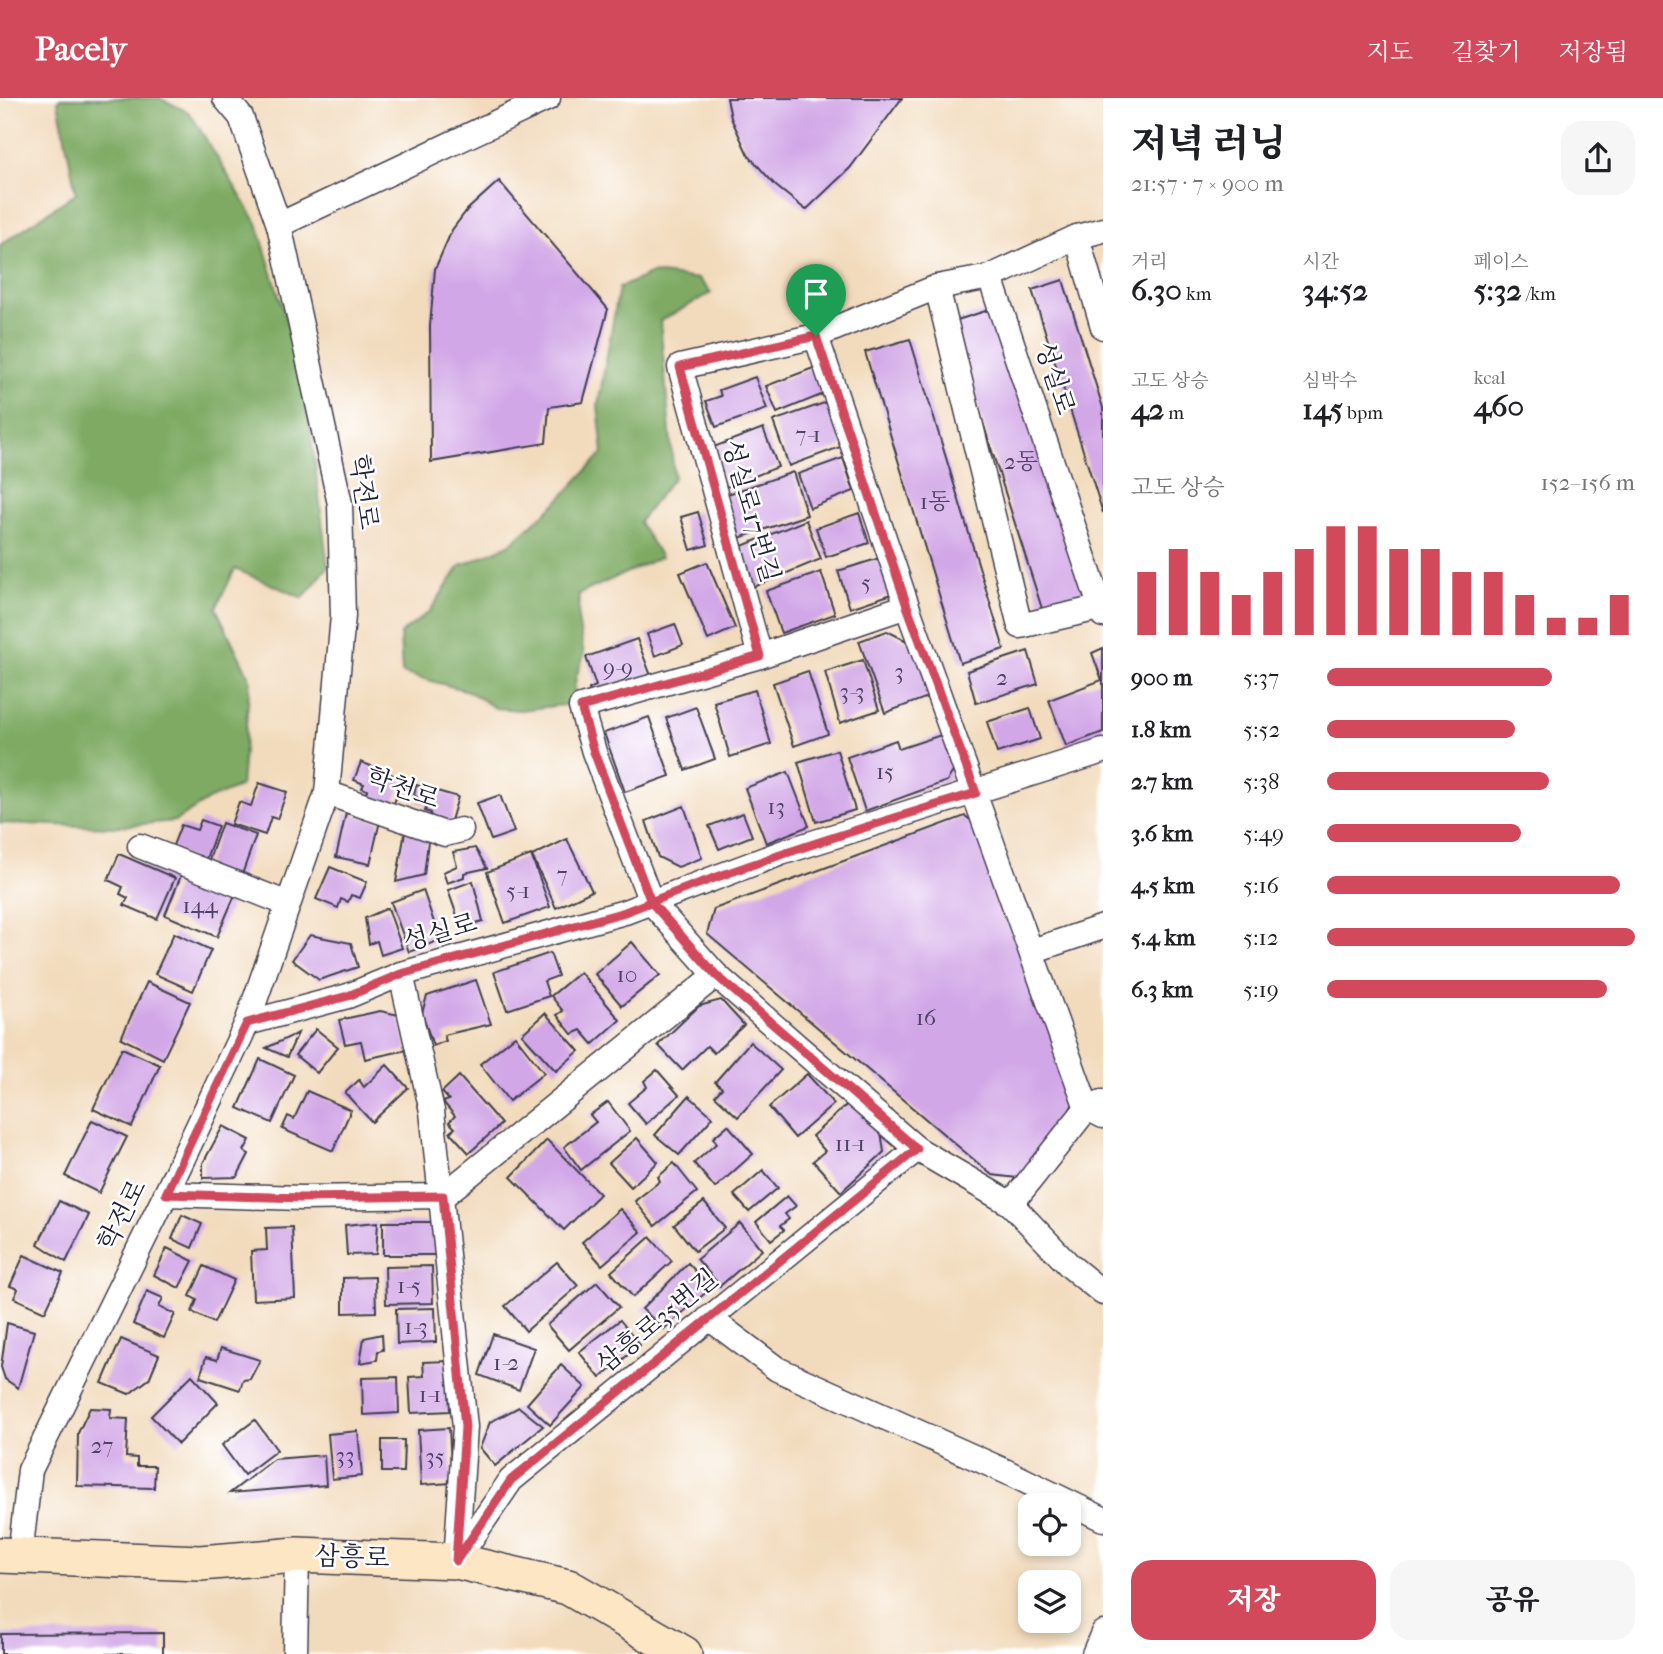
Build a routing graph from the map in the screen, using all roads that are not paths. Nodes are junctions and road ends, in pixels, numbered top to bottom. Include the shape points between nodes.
1 (225, 98) edge
2 (548, 98) edge
3 (279, 225) junction
4 (1103, 230) edge
5 (1077, 237) junction
6 (990, 277) junction
7 (937, 287) junction
8 (1103, 327) edge
9 (816, 336) junction
10 (907, 606) junction
11 (1102, 610) edge
12 (760, 656) junction
13 (1103, 751) edge
14 (327, 793) junction
15 (976, 793) junction
16 (461, 830) dead end
17 (141, 846) dead end
18 (651, 902) junction
19 (288, 904) junction
20 (1103, 927) edge
21 (1032, 951) junction
22 (401, 974) junction
23 (716, 975) junction
24 (247, 1023) junction
25 (1098, 1109) edge
26 (917, 1149) junction
27 (166, 1194) junction
28 (443, 1196) junction
29 (1011, 1204) junction
30 (1103, 1293) edge
31 (709, 1318) junction
32 (1103, 1520) edge
33 (10, 1555) edge
34 (297, 1555) junction
35 (456, 1561) junction
36 (1103, 1633) edge
37 (295, 1654) edge
38 (684, 1654) edge
39 (1094, 1654) edge

1 - 3 street, 학전로 via 241,117
2 - 3 street
3 - 14 street, 학전로 via 340,504 343,616
4 - 5 street
5 - 6 street
5 - 8 street
6 - 7 street, 성실로17번길
6 - 11 street, 성실로
7 - 9 street, 성실로17번길
7 - 11 street via 1020,626
9 - 10 street
9 - 12 street, 성실로17번길 via 680,367
10 - 12 street
10 - 15 street
12 - 18 street via 581,707
13 - 15 street, 성실로
14 - 16 street, 학천로 via 445,834
14 - 19 street, 학전로
15 - 18 street, 성실로 via 780,853
15 - 21 street
17 - 19 street
18 - 22 street, 성실로
18 - 23 street
19 - 24 street, 학전로
20 - 21 street
21 - 25 street
22 - 24 street, 성실로 via 348,996
22 - 28 street via 432,1111
23 - 26 street
23 - 28 street
24 - 27 street, 학전로
25 - 29 street
26 - 29 street
26 - 31 street, 삼흥로35번길
27 - 28 street
27 - 33 street, 학전로 via 30,1470
28 - 35 street via 465,1427
29 - 30 street via 1070,1266
31 - 32 street via 777,1369
31 - 35 street, 삼흥로35번길 via 511,1480
33 - 34 street, 삼흥로 via 200,1563
34 - 35 street, 삼흥로
34 - 37 street
35 - 38 street, 삼흥로 via 568,1587
36 - 39 street

